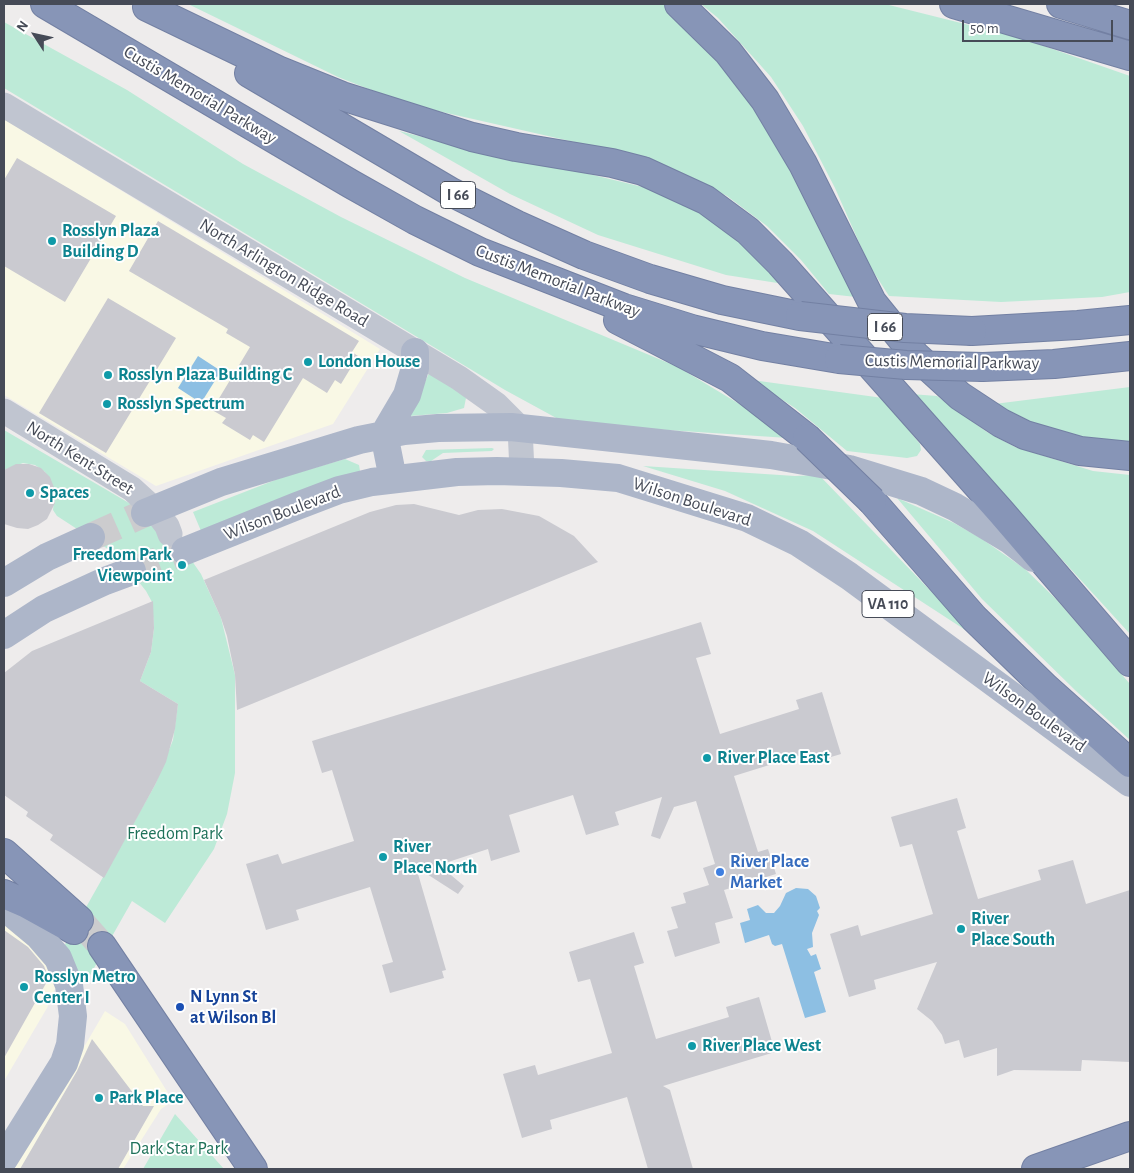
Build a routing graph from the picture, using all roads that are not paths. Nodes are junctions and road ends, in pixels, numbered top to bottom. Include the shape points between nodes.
1 (46, 4) edge
2 (679, 4) edge
3 (954, 4) edge
4 (1061, 4) edge
5 (144, 5) edge
6 (1130, 25) edge
7 (1130, 56) edge
8 (4, 105) edge
9 (480, 252) junction
10 (1130, 320) edge
11 (415, 352) junction
12 (1130, 356) edge
13 (4, 411) edge
14 (520, 428) junction
15 (384, 434) junction
16 (1130, 456) edge
17 (522, 471) junction
18 (393, 479) junction
19 (150, 511) junction
20 (91, 537) tunnel mouth
21 (177, 543) joint
22 (132, 571) tunnel mouth
23 (1059, 580) junction
24 (4, 583) edge
25 (4, 635) edge
26 (1130, 662) edge
27 (1130, 763) edge
28 (1130, 782) edge
29 (6, 851) edge
30 (4, 894) edge
31 (4, 907) edge
32 (102, 946) tunnel mouth
33 (1130, 1136) edge
34 (4, 1159) edge
35 (253, 1169) edge
36 (1036, 1169) edge

1 - 9 highway, Custis Memorial Parkway / I 66 via 351,184
2 - 16 highway via 728,52 765,100 803,164 872,302 915,355 960,396 1025,435 1080,451
3 - 7 highway
4 - 6 highway
5 - 10 highway, Custis Memorial Parkway / I 66, bridge via 238,67 390,157 517,225 584,255 650,279 722,300 800,316 895,328 972,330
5 - 23 highway via 280,71 342,96 516,148 643,171 706,200 748,231 780,263
8 - 11 street, North Arlington Ridge Road
9 - 12 highway, Custis Memorial Parkway / I 66, bridge via 624,308 684,326 762,346 839,359 983,367
9 - 27 highway, bridge via 730,378 807,438 872,501 974,618
11 - 14 street, North Arlington Ridge Road via 497,405
11 - 15 main road via 415,368 407,395
13 - 19 street, North Kent Street via 114,477
14 - 15 main road via 461,426
14 - 17 street
14 - 23 main road via 771,455 885,478 955,507 1010,540
15 - 18 main road
15 - 19 main road via 221,482
17 - 18 main road, Wilson Boulevard via 457,472
17 - 28 main road, Wilson Boulevard / VA 110 via 618,478 772,529 849,576
18 - 21 main road, Wilson Boulevard via 340,490
19 - 21 street, North Kent Street via 167,526
20 - 24 main road via 47,557
22 - 25 main road via 44,609
23 - 26 highway
29 - 30 highway via 76,925
31 - 34 main road via 39,936 58,958 68,985 73,1016 70,1046 64,1063
32 - 35 highway
33 - 36 highway

